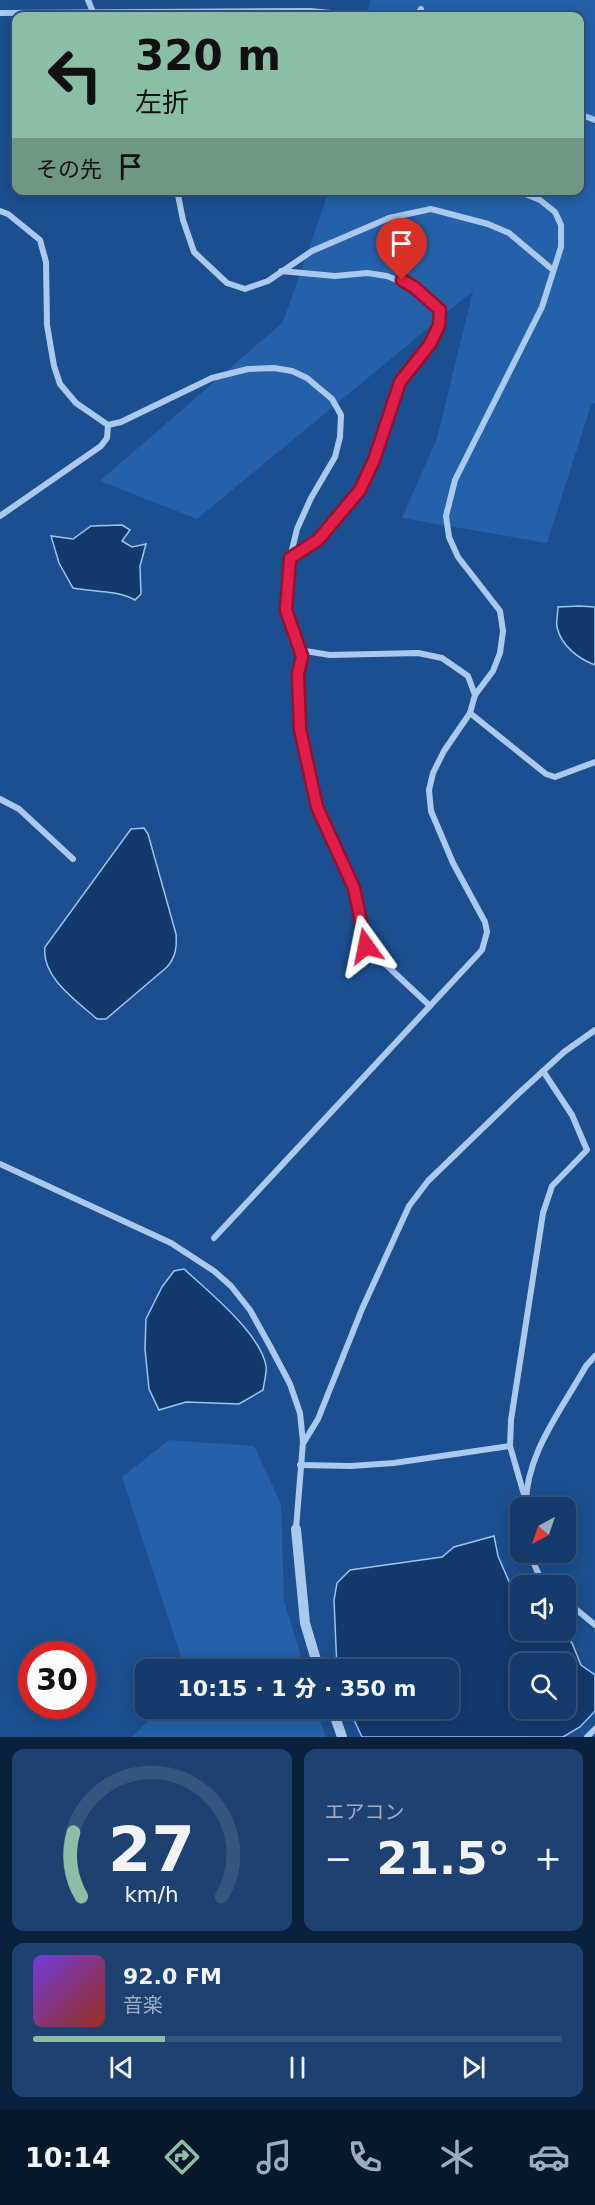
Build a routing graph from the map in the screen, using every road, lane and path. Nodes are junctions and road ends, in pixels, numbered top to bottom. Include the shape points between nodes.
1 (87, 0) edge
2 (421, 9) dead end
3 (93, 12) joint
4 (321, 12) edge
5 (419, 12) edge
6 (178, 195) edge
7 (528, 195) edge
8 (0, 211) edge
9 (553, 270) junction
10 (280, 271) junction
11 (108, 424) junction
12 (0, 516) edge
13 (290, 558) junction
14 (299, 650) junction
15 (475, 695) junction
16 (470, 713) junction
17 (595, 762) edge
18 (0, 799) edge
19 (73, 859) dead end
20 (430, 1006) junction
21 (595, 1030) edge
22 (543, 1071) junction
23 (0, 1164) edge
24 (214, 1238) dead end
25 (595, 1356) edge
26 (303, 1442) junction
27 (510, 1446) junction
28 (300, 1465) junction
29 (525, 1497) edge
30 (525, 1497) edge
31 (296, 1529) joint
32 (576, 1609) edge
33 (595, 1625) edge
34 (316, 1659) edge
35 (336, 1719) edge
36 (595, 1729) edge
37 (342, 1737) edge
38 (586, 1737) edge

1 - 3 street
2 - 5 street
3 - 4 street
6 - 10 street via 194,252 227,283 245,289 268,281
7 - 9 street via 555,212 561,225 561,247
8 - 11 street via 40,240 46,262 47,325 60,384 76,403
9 - 10 street via 509,233 431,209 388,218 312,251
9 - 15 street via 542,307 455,480 446,516 449,537 458,557 500,611 500,653 493,671
10 - 13 street via 387,276 414,287 440,310 439,325 430,344 400,382 360,490 318,540
11 - 12 street via 107,438 101,446
11 - 13 street via 121,422 212,378 249,369 274,368 307,378 332,399 341,416 340,437 335,457 297,529
13 - 14 street via 286,610
14 - 15 street via 330,655 418,653 442,658 468,676
14 - 20 street via 300,729 317,807 354,888 366,946
15 - 16 street
16 - 17 street via 546,774 555,777
16 - 20 street via 444,751 429,790 431,811 487,932 482,950
18 - 19 street via 19,809
20 - 24 street
21 - 22 street
22 - 26 street via 428,1181 409,1206 318,1419
22 - 27 street via 572,1115 587,1150 552,1186 543,1213
23 - 26 street via 171,1243 231,1286 250,1310 290,1384 300,1413
25 - 30 street via 586,1365 539,1449
26 - 28 street
27 - 28 street via 394,1463
27 - 29 street
28 - 31 street
31 - 34 street via 305,1623
32 - 33 street
35 - 37 street
36 - 38 street

